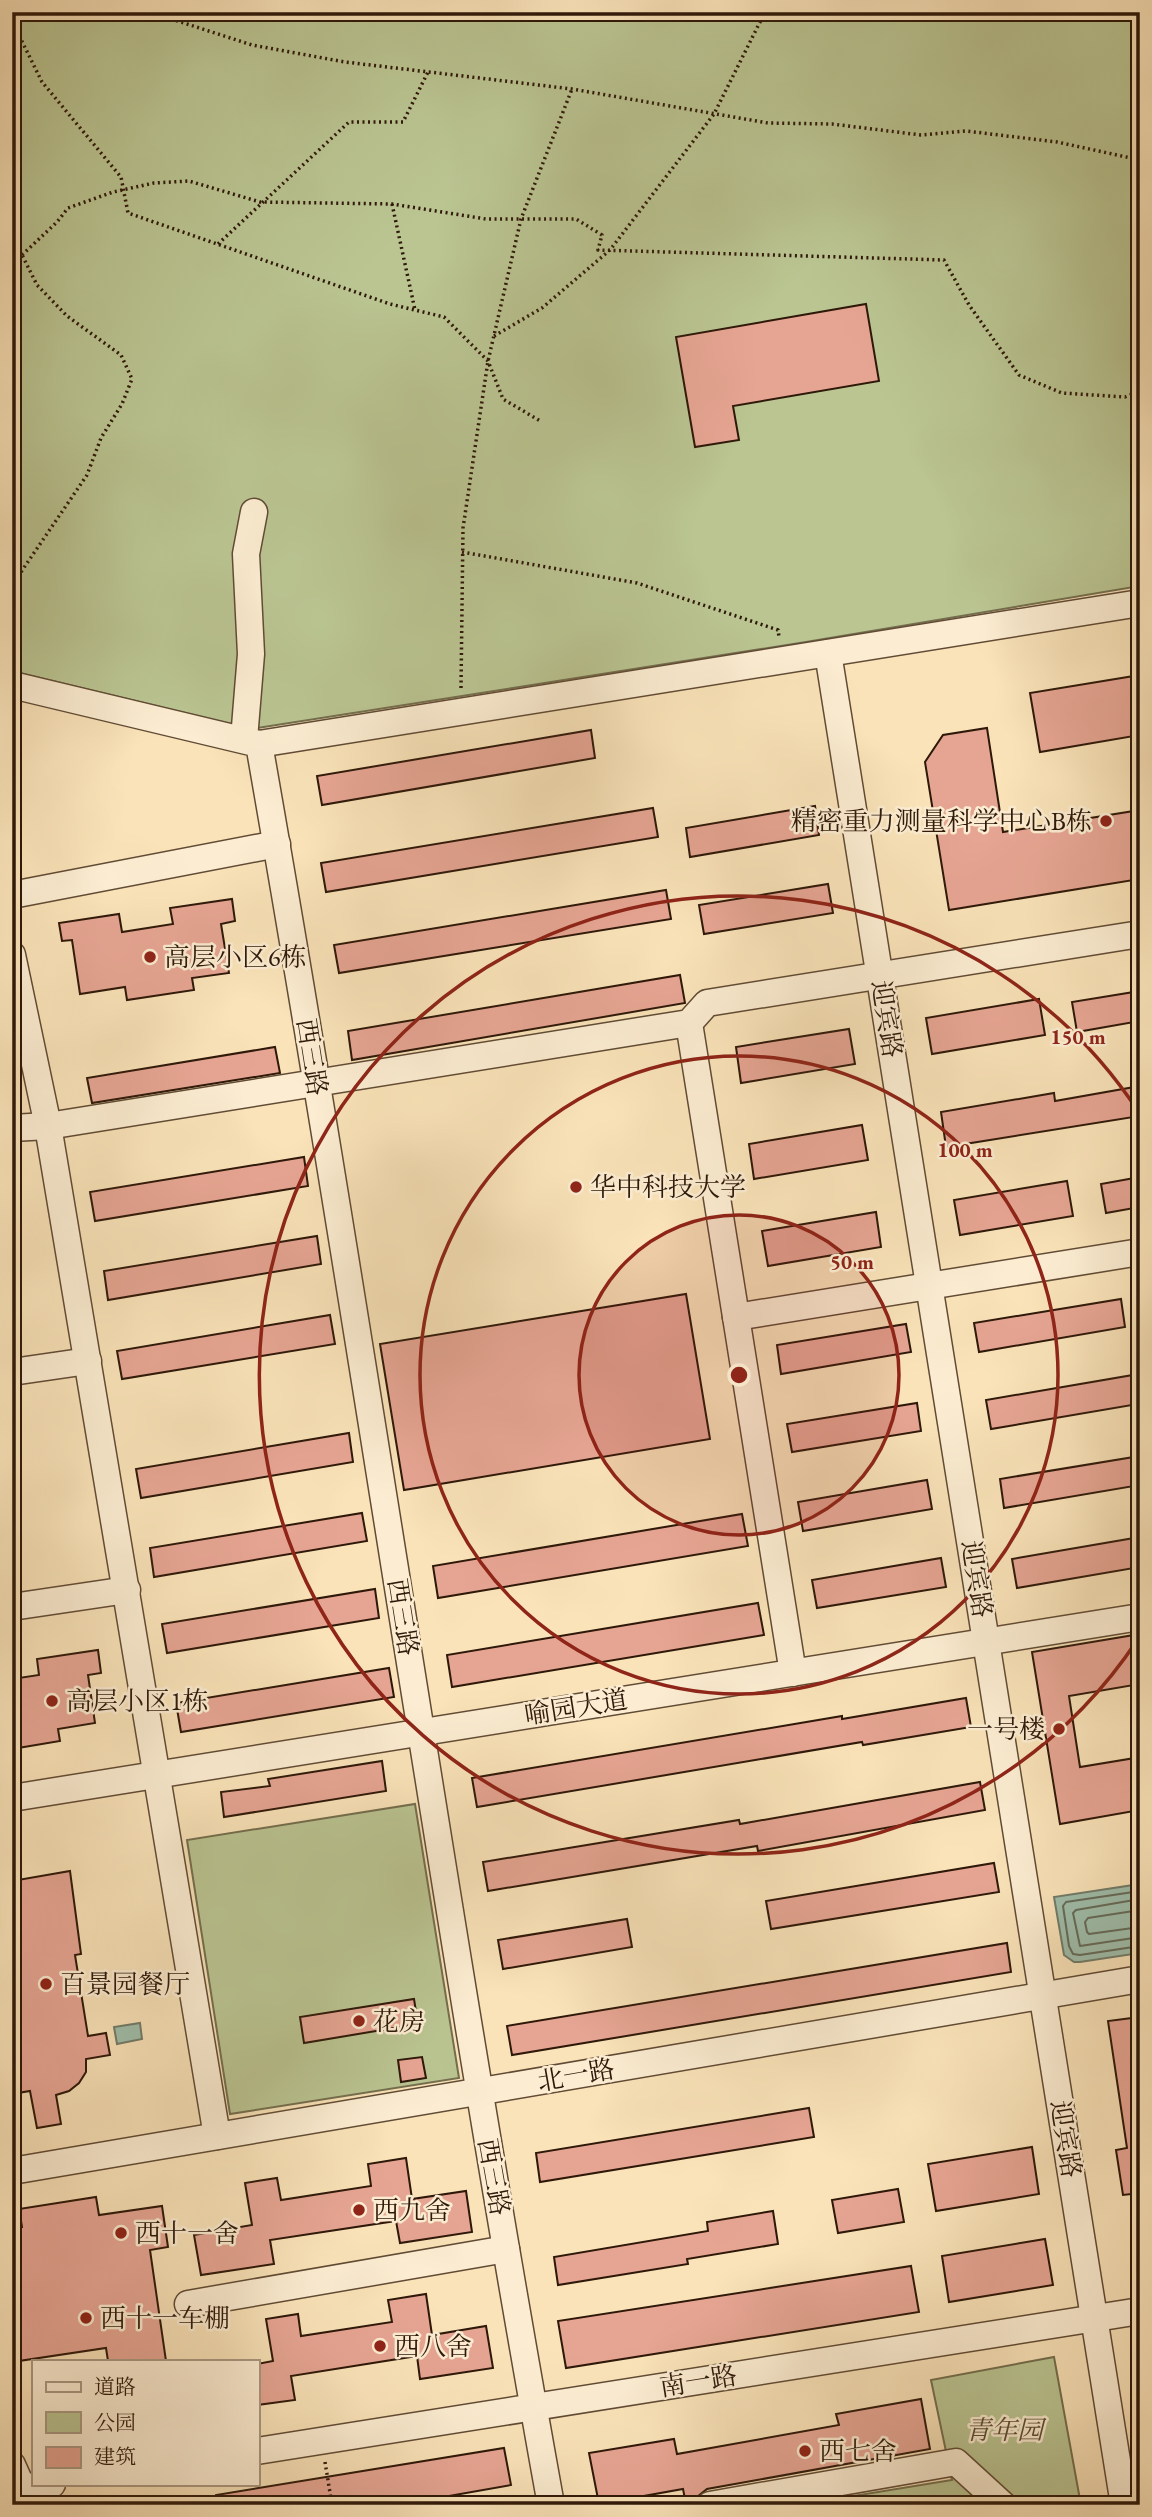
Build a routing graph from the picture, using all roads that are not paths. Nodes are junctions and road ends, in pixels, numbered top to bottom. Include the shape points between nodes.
1 (254, 512) dead end
2 (1140, 603) edge
3 (828, 653) junction
4 (12, 685) edge
5 (252, 742) junction
6 (276, 844) junction
7 (12, 895) edge
8 (1140, 934) edge
9 (12, 955) edge
10 (880, 975) junction
11 (689, 1023) junction
12 (317, 1083) junction
13 (48, 1126) junction
14 (12, 1128) edge
15 (1140, 1252) edge
16 (930, 1286) junction
17 (736, 1317) junction
18 (88, 1361) junction
19 (12, 1372) edge
20 (127, 1590) junction
21 (12, 1607) edge
22 (1140, 1617) edge
23 (987, 1642) junction
24 (793, 1673) junction
25 (421, 1732) junction
26 (158, 1774) junction
27 (12, 1798) edge
28 (1140, 1979) edge
29 (1044, 1995) junction
30 (479, 2091) junction
31 (217, 2136) junction
32 (12, 2171) edge
33 (506, 2249) junction
34 (188, 2304) dead end
35 (1140, 2311) edge
36 (1095, 2318) junction
37 (533, 2407) junction
38 (259, 2451) edge
39 (815, 2495) edge
40 (551, 2505) edge
41 (710, 2505) edge
42 (1003, 2505) edge
43 (1125, 2505) edge

1 - 5 street, 西三路 via 246,555
2 - 3 street
3 - 5 street
3 - 10 street, 迎宾路
4 - 5 street
5 - 6 street, 西三路
6 - 7 street
6 - 12 street, 西三路
8 - 10 street
9 - 13 street
10 - 11 street via 707,1003
10 - 16 street, 迎宾路
11 - 12 street
11 - 17 street
12 - 13 street
12 - 25 street, 西三路
13 - 14 street
13 - 18 street
15 - 16 street
16 - 17 street
16 - 23 street, 迎宾路
17 - 24 street
18 - 19 street
18 - 20 street
20 - 21 street
20 - 26 street
22 - 23 street, 喻园大道
23 - 24 street, 喻园大道
23 - 29 street, 迎宾路
24 - 25 street, 喻园大道
25 - 26 street, 喻园大道
25 - 30 street, 西三路
26 - 27 street, 喻园大道
26 - 31 street
28 - 29 street, 北一路
29 - 30 street, 北一路
29 - 36 street, 迎宾路
30 - 31 street, 北一路
30 - 33 street, 西三路
31 - 32 street, 北一路
33 - 34 street
33 - 37 street, 西三路
35 - 36 street, 南一路
36 - 37 street, 南一路
36 - 43 street, 迎宾路
37 - 38 street, 南一路
37 - 40 street, 西三路
39 - 41 street
39 - 42 street via 956,2462

